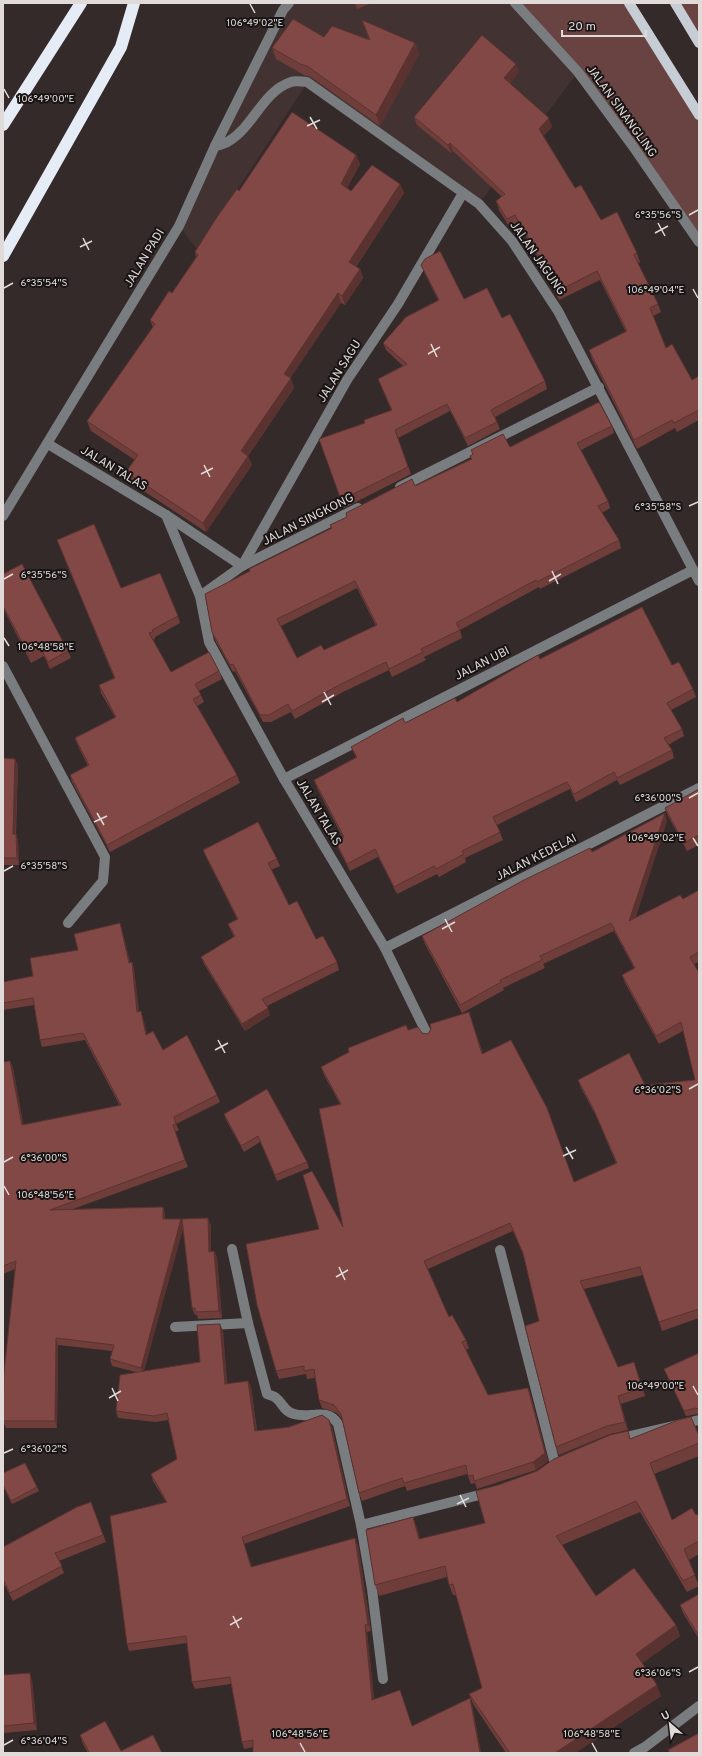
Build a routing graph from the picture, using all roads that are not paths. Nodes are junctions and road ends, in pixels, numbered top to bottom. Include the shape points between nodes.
1 (81, 3) edge
2 (134, 3) edge
3 (289, 3) edge
4 (515, 3) edge
5 (629, 3) edge
6 (675, 3) edge
7 (699, 43) edge
8 (699, 115) edge
9 (3, 125) edge
10 (215, 146) junction
11 (463, 193) junction
12 (699, 242) edge
13 (3, 256) edge
14 (599, 387) junction
15 (48, 444) junction
16 (392, 491) edge
17 (371, 502) edge
18 (166, 515) junction
19 (3, 516) edge
20 (242, 566) junction
21 (693, 570) junction
22 (699, 581) edge
23 (200, 596) junction
24 (3, 666) edge
25 (284, 779) junction
26 (699, 788) edge
27 (68, 923) dead end
28 (385, 948) junction
29 (428, 1036) edge
30 (232, 1249) dead end
31 (500, 1250) dead end
32 (248, 1324) junction
33 (175, 1327) dead end
34 (699, 1420) edge
35 (605, 1443) edge
36 (544, 1472) edge
37 (500, 1490) edge
38 (361, 1525) junction
39 (383, 1679) dead end
40 (699, 1706) edge
41 (634, 1753) edge

1 - 9 highway
2 - 13 highway via 122,47
3 - 10 street, JALAN PADI via 283,10
4 - 12 street, JALAN SINANGLING via 578,72
5 - 8 main road
6 - 7 main road
10 - 11 street, JALAN JAGUNG via 229,142 241,132 277,89 292,81 307,82
10 - 15 street, JALAN PADI via 179,226
11 - 14 street, JALAN JAGUNG via 479,204 512,241 558,311
11 - 20 street, JALAN SAGU via 398,304 347,380
14 - 16 street
14 - 21 street, JALAN JAGUNG
15 - 18 street, JALAN TALAS
15 - 19 street, JALAN PADI
17 - 20 street, JALAN SINGKONG
18 - 20 street, JALAN TALAS
18 - 23 street, JALAN TALAS
20 - 23 street
21 - 22 street, JALAN JAGUNG
21 - 25 street, JALAN UBI
23 - 25 street, JALAN TALAS via 209,642
24 - 27 street via 105,857 103,881
25 - 28 street, JALAN TALAS
26 - 28 street, JALAN KEDELAI
28 - 29 street, JALAN TALAS
30 - 32 street
31 - 36 street via 559,1462
32 - 33 street
32 - 38 street via 267,1394 277,1398 283,1407 295,1414 327,1414 335,1419
34 - 35 street
37 - 38 street
38 - 39 street
40 - 41 street

